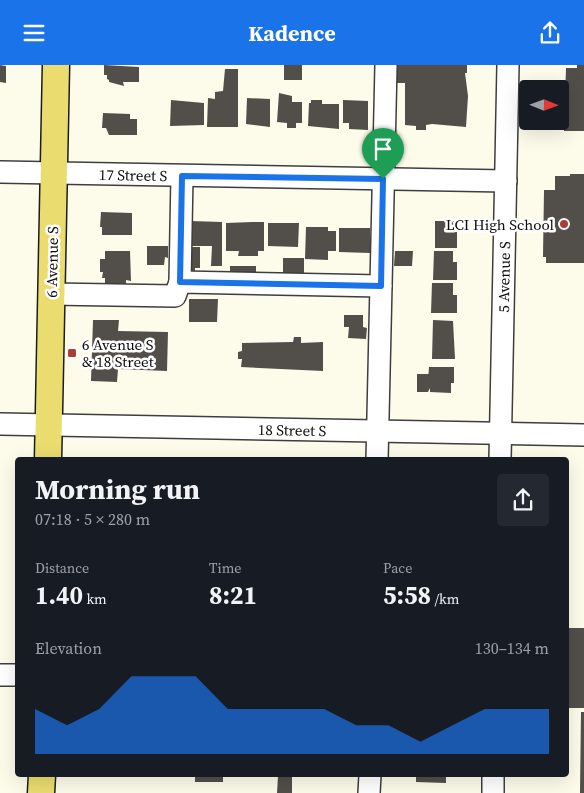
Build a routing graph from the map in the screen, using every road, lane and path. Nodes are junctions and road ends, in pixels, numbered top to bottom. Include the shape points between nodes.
1 (56, 65) edge
2 (386, 65) edge
3 (508, 65) edge
4 (0, 172) edge
5 (54, 174) junction
6 (182, 176) junction
7 (383, 179) junction
8 (506, 181) junction
9 (180, 282) junction
10 (381, 286) junction
11 (51, 294) junction
12 (0, 425) edge
13 (49, 426) junction
14 (378, 432) junction
15 (501, 434) junction
16 (584, 435) edge
17 (48, 457) edge
18 (377, 457) edge
19 (500, 457) edge
20 (0, 675) edge
21 (15, 675) edge
22 (42, 777) edge
23 (370, 777) edge
24 (493, 777) edge
25 (41, 793) edge
26 (369, 793) edge
27 (493, 793) edge

1 - 5 main road, 6 Avenue S
2 - 7 street
3 - 8 street, 5 Avenue S
4 - 5 street, 17 Street S
5 - 6 street, 17 Street S
5 - 11 main road, 6 Avenue S
6 - 7 street, 17 Street S
6 - 9 street
7 - 8 street, 17 Street S
7 - 10 street
8 - 15 street, 5 Avenue S
9 - 10 street
9 - 11 street via 175,296
10 - 14 street
11 - 13 main road, 6 Avenue S
12 - 13 street, 18 Street S
13 - 14 street, 18 Street S
13 - 17 main road, 6 Avenue S
14 - 15 street, 18 Street S
14 - 18 street
15 - 16 street, 18 Street S
15 - 19 street, 5 Avenue S
20 - 21 street
22 - 25 main road
23 - 26 street
24 - 27 street

